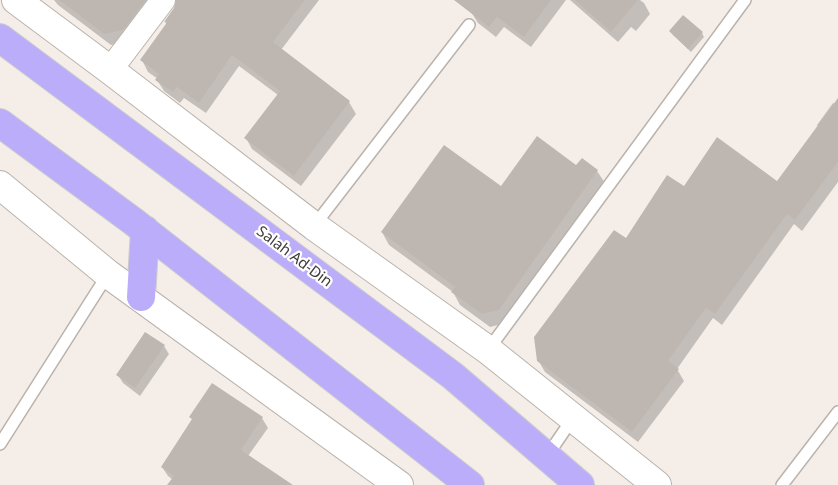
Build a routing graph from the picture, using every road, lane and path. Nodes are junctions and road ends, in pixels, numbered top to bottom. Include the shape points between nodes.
1 (16, 0) edge
2 (163, 0) edge
3 (744, 0) edge
4 (469, 25) dead end
5 (0, 38) edge
6 (110, 70) junction
7 (0, 123) edge
8 (0, 185) edge
9 (314, 226) junction
10 (145, 230) junction
11 (108, 274) junction
12 (141, 297) junction
13 (488, 350) junction
14 (838, 412) edge
15 (573, 418) junction
16 (0, 444) edge
17 (547, 456) junction
18 (399, 485) edge
19 (470, 485) edge
20 (580, 485) edge
21 (657, 485) edge
22 (782, 485) edge

1 - 6 street
2 - 6 street
3 - 13 lane
4 - 9 lane
5 - 17 highway, Salah Ad-Din via 453,376
6 - 9 street
7 - 10 highway
8 - 11 street
9 - 13 street
10 - 12 highway
10 - 19 highway
11 - 12 street
11 - 16 lane
12 - 18 street
13 - 15 street
14 - 22 lane
15 - 17 lane
15 - 21 street
17 - 20 highway, Salah Ad-Din

